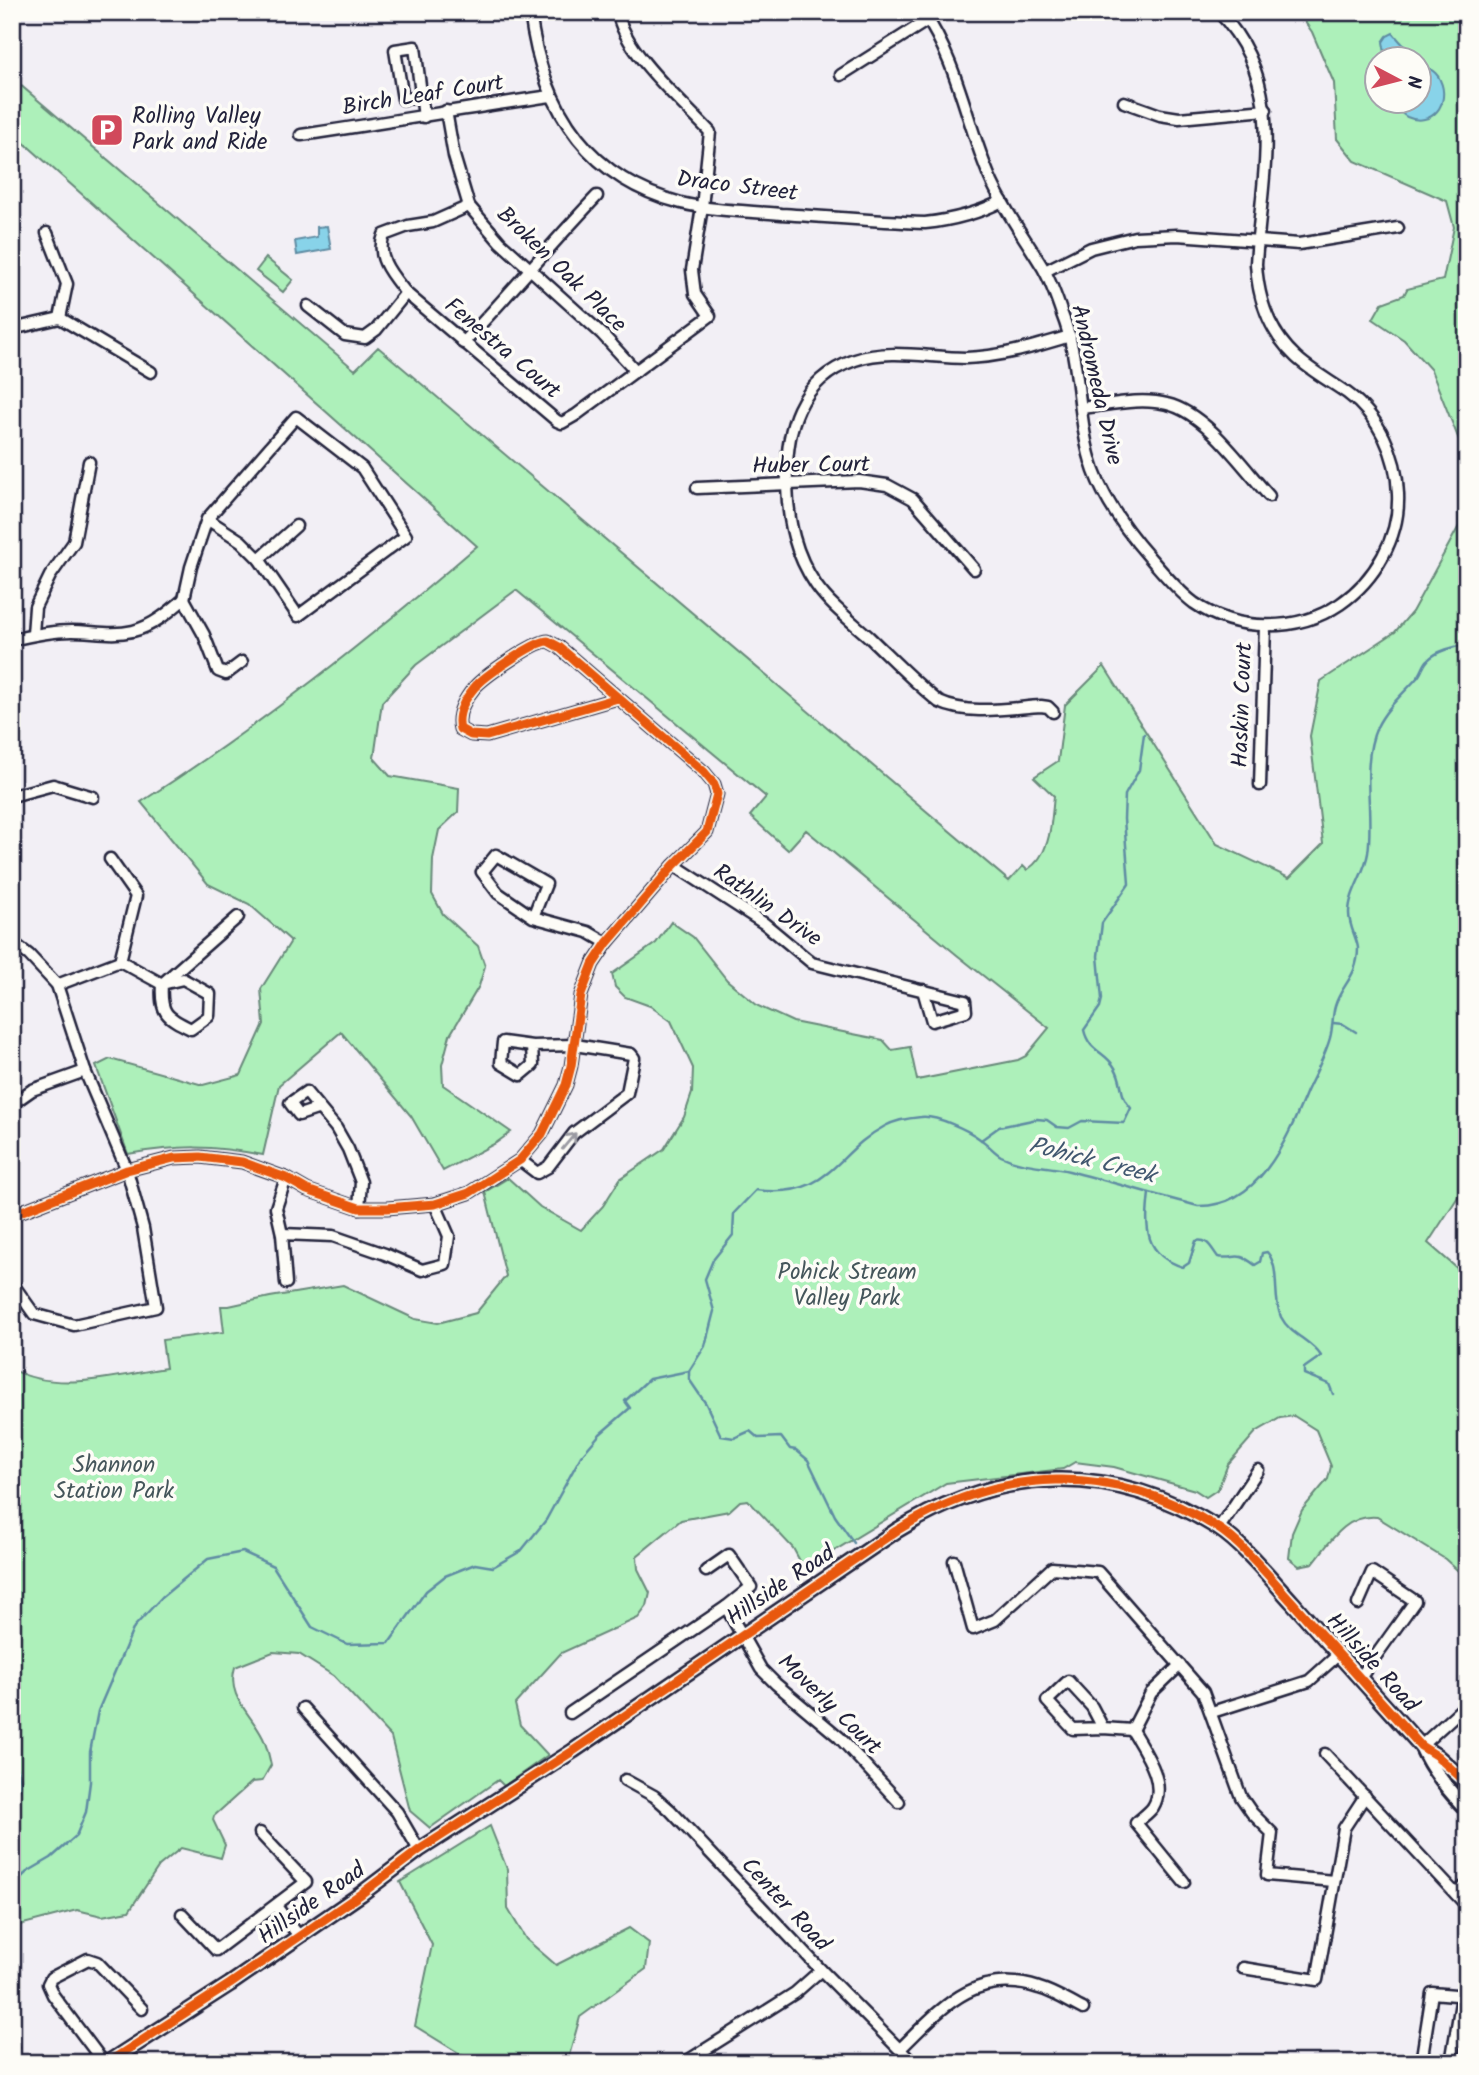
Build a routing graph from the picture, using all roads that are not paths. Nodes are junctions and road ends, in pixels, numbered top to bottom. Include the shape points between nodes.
1 (530, 12) edge
2 (618, 12) edge
3 (1219, 12) edge
4 (925, 16) edge
5 (841, 75) dead end
6 (551, 96) junction
7 (421, 97) junction
8 (1124, 102) dead end
9 (1266, 110) junction
10 (446, 111) junction
11 (424, 117) junction
12 (301, 135) dead end
13 (597, 196) dead end
14 (1002, 201) junction
15 (469, 206) junction
16 (702, 206) junction
17 (1398, 228) dead end
18 (47, 233) dead end
19 (1257, 242) junction
20 (529, 270) junction
21 (1045, 271) junction
22 (406, 293) junction
23 (308, 306) dead end
24 (60, 318) junction
25 (12, 329) edge
26 (1070, 336) junction
27 (463, 343) junction
28 (636, 371) junction
29 (152, 372) dead end
30 (1082, 408) junction
31 (89, 462) dead end
32 (787, 484) junction
33 (697, 488) dead end
34 (1269, 496) dead end
35 (207, 519) junction
36 (296, 526) dead end
37 (259, 559) junction
38 (974, 569) dead end
39 (184, 600) junction
40 (1265, 626) junction
41 (33, 634) junction
42 (12, 640) edge
43 (242, 662) dead end
44 (618, 698) junction
45 (1053, 712) dead end
46 (1260, 785) dead end
47 (12, 796) edge
48 (93, 797) dead end
49 (110, 859) dead end
50 (674, 865) junction
51 (238, 917) dead end
52 (533, 918) junction
53 (12, 942) edge
54 (607, 943) junction
55 (120, 961) junction
56 (162, 984) junction
57 (57, 985) junction
58 (923, 990) dead end
59 (575, 1045) junction
60 (532, 1046) dead end
61 (85, 1071) junction
62 (12, 1104) edge
63 (317, 1109) dead end
64 (520, 1160) junction
65 (127, 1170) junction
66 (286, 1178) junction
67 (435, 1204) junction
68 (359, 1208) junction
69 (12, 1215) edge
70 (282, 1234) junction
71 (12, 1283) edge
72 (286, 1283) dead end
73 (1258, 1470) dead end
74 (1219, 1528) junction
75 (954, 1561) dead end
76 (706, 1571) dead end
77 (1358, 1604) dead end
78 (726, 1607) junction
79 (742, 1636) junction
80 (1339, 1654) junction
81 (1180, 1665) junction
82 (1360, 1678) junction
83 (1467, 1704) edge
84 (303, 1708) dead end
85 (1212, 1712) junction
86 (570, 1713) dead end
87 (1103, 1728) junction
88 (1132, 1730) junction
89 (1421, 1746) junction
90 (1325, 1754) dead end
91 (625, 1780) dead end
92 (1467, 1783) edge
93 (1364, 1796) junction
94 (899, 1801) dead end
95 (1467, 1810) edge
96 (260, 1833) dead end
97 (419, 1850) junction
98 (1334, 1881) junction
99 (1184, 1882) dead end
100 (1467, 1884) edge
101 (1456, 1894) junction
102 (276, 1906) junction
103 (1467, 1906) edge
104 (182, 1914) dead end
105 (299, 1936) junction
106 (1243, 1968) dead end
107 (821, 1970) junction
108 (1464, 1996) edge
109 (142, 2009) dead end
110 (1083, 2010) dead end
111 (900, 2049) junction
112 (106, 2063) edge
113 (684, 2063) edge
114 (912, 2063) edge
115 (1421, 2063) edge
116 (1451, 2063) edge

1 - 6 street, Draco Street
2 - 16 street via 631,46 710,132
3 - 9 street, Andromeda Drive via 1253,61
4 - 5 street
4 - 14 street, Andromeda Drive via 949,59 984,163
6 - 10 street, Birch Leaf Court
6 - 16 street, Draco Street via 579,140 607,167 651,193
7 - 7 street via 415,47 395,50 403,99
7 - 11 street
8 - 9 street via 1179,118
9 - 19 street, Andromeda Drive
10 - 11 street, Birch Leaf Court
10 - 15 street, Broken Oak Place
11 - 12 street, Birch Leaf Court
13 - 20 street
14 - 16 street, Draco Street via 981,212 925,223
14 - 21 street, Andromeda Drive
15 - 20 street, Broken Oak Place
15 - 22 street, Fenestra Court via 433,222 384,235 383,257
16 - 28 street, Fenestra Court via 692,270 695,294 710,316
17 - 19 street via 1299,244
18 - 24 street via 67,284
19 - 21 street via 1177,235 1135,237 1091,248
19 - 40 street, Andromeda Drive via 1257,283 1272,326 1296,357 1349,394 1370,415 1391,451 1399,492 1388,546 1359,589 1317,616
20 - 27 street
20 - 28 street, Broken Oak Place via 602,334
21 - 26 street, Andromeda Drive
22 - 23 street via 365,338 345,335
22 - 27 street, Fenestra Court
24 - 25 street
24 - 29 street
26 - 30 street, Andromeda Drive
26 - 32 street via 995,355 880,354 843,366 822,380 797,412 788,439
27 - 28 street, Fenestra Court via 562,423
30 - 34 street via 1147,401 1184,409 1205,424
30 - 40 street, Andromeda Drive via 1095,474 1129,534 1194,603 1227,619
31 - 41 street via 74,541 35,607
32 - 33 street, Huber Court
32 - 38 street, Huber Court via 870,482 903,492 928,513
32 - 45 street via 792,533 817,587 933,697 948,706 1041,706
35 - 37 street
35 - 37 street via 296,417 362,468 406,536 298,616
35 - 39 street
36 - 37 street
39 - 41 street via 133,631
39 - 43 street via 218,671 226,674
40 - 46 street, Haskin Court
41 - 42 street
44 - 44 street via 495,734 480,736 460,729 459,716 472,690 539,641 553,642
44 - 50 street via 714,784 717,793 707,832
47 - 48 street via 53,785
49 - 55 street via 136,896
50 - 54 street
50 - 58 street, Rathlin Drive via 765,924 812,963
51 - 56 street
52 - 52 street via 546,884 496,855 482,872 498,893
52 - 54 street via 588,932
53 - 57 street
54 - 59 street via 581,995
55 - 56 street
55 - 57 street
56 - 56 street via 183,979 210,995 209,1016 191,1029 172,1020 160,1004
57 - 61 street
59 - 60 street
59 - 64 street via 558,1104 542,1134
64 -> 59 street via 542,1172 574,1133 627,1093 633,1056
61 - 62 street via 33,1090
61 - 65 street
63 - 68 street via 336,1128 362,1182
64 - 67 street via 469,1193
65 - 66 street via 174,1158 200,1157 242,1162
65 - 69 street
65 - 71 street via 143,1228 156,1307 74,1325 34,1314
66 - 68 street
66 - 70 street via 276,1208
67 - 68 street
67 - 70 street via 449,1236 445,1264 422,1270 333,1236
70 - 72 street
73 - 74 street
74 - 79 street, Hillside Road via 1155,1497 1107,1484 1059,1479 1009,1483 968,1494 914,1520
74 - 80 street, Hillside Road
75 - 81 street via 973,1629 995,1620 1052,1568 1098,1572
76 - 78 street via 729,1555 751,1587
77 - 82 street via 1372,1572 1415,1601
78 - 79 street, Moverly Court
78 - 86 street
79 - 94 street, Moverly Court via 776,1684 839,1737
79 - 97 street, Hillside Road
80 - 82 street, Hillside Road
80 - 85 street via 1309,1681
81 - 85 street via 1203,1692
81 - 88 street via 1151,1693
82 - 89 street, Hillside Road
83 - 89 street
84 - 97 street via 397,1812
85 - 98 street via 1241,1797 1272,1833 1267,1875
87 - 87 street via 1073,1729 1047,1701 1069,1681
87 - 88 street
88 - 99 street via 1159,1788 1153,1807 1136,1823
89 - 92 street, Hillside Road
89 - 95 street, Hillside Road via 1450,1793
90 - 93 street
91 - 107 street, Center Road via 648,1791 670,1810
93 - 98 street via 1344,1828
93 - 101 street
96 - 102 street via 306,1882
97 - 105 street, Hillside Road
98 - 106 street via 1317,1980
100 - 101 street
101 - 103 street
102 - 104 street via 216,1950
102 - 105 street
105 - 112 street, Hillside Road
107 - 111 street, Center Road
107 - 113 street via 795,1993
108 - 115 street via 1433,1993
108 - 116 street
109 - 112 street via 97,1962 88,1959 51,1978 48,1984 53,1995
110 - 111 street via 1042,1988 1011,1982 989,1984 957,1996
111 - 114 street, Center Road

